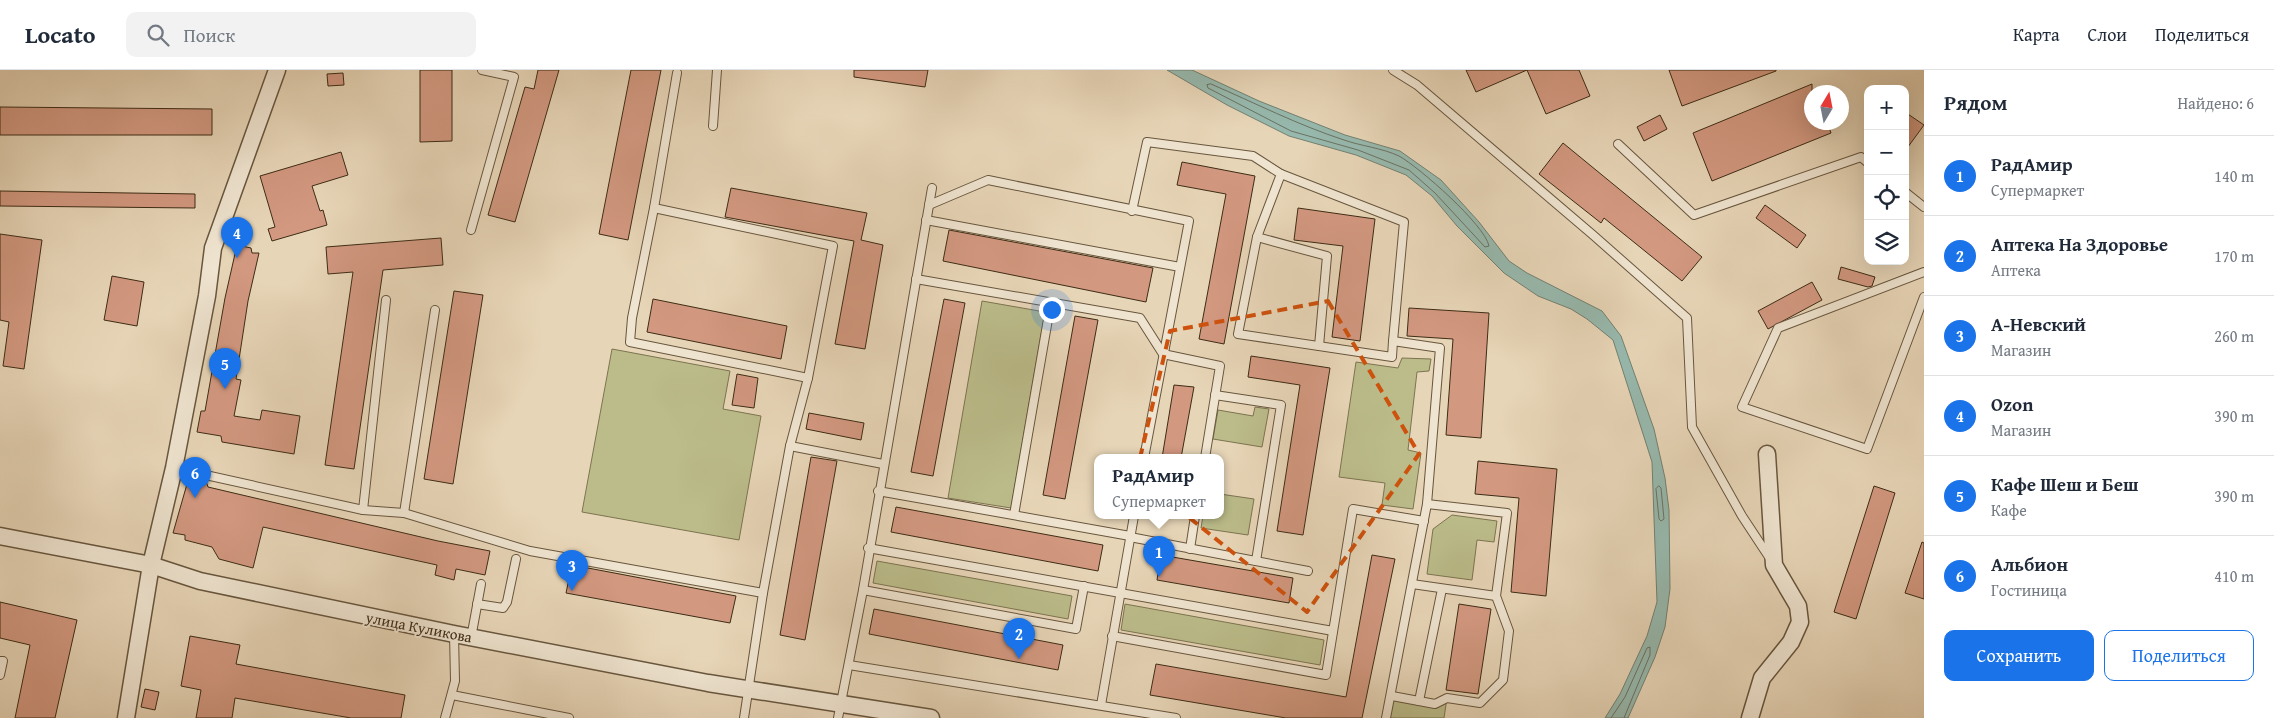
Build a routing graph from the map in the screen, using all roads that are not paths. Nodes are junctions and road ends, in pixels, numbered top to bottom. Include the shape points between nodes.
1 (277, 70) edge
2 (482, 70) edge
3 (716, 70) edge
4 (1393, 70) edge
5 (677, 73) dead end
6 (515, 74) edge
7 (713, 126) dead end
8 (1618, 144) dead end
9 (1864, 160) edge
10 (1281, 174) junction
11 (932, 188) dead end
12 (1909, 195) edge
13 (929, 206) junction
14 (1924, 207) edge
15 (654, 208) junction
16 (1132, 211) junction
17 (926, 220) junction
18 (471, 230) dead end
19 (1256, 237) junction
20 (1180, 266) junction
21 (1924, 272) edge
22 (916, 279) junction
23 (1924, 297) edge
24 (386, 300) dead end
25 (1051, 302) junction
26 (435, 310) dead end
27 (1393, 341) junction
28 (1319, 346) junction
29 (1163, 354) junction
30 (808, 378) junction
31 (1215, 395) junction
32 (790, 446) junction
33 (1145, 454) edge
34 (1206, 454) edge
35 (1767, 454) dead end
36 (883, 464) junction
37 (174, 468) junction
38 (878, 491) junction
39 (1427, 504) junction
40 (363, 510) junction
41 (404, 514) junction
42 (1014, 515) junction
43 (1133, 519) edge
44 (1195, 519) edge
45 (1424, 520) junction
46 (0, 536) edge
47 (1130, 537) junction
48 (868, 548) junction
49 (1190, 549) junction
50 (516, 559) dead end
51 (1256, 561) junction
52 (151, 565) junction
53 (1774, 565) junction
54 (1308, 571) dead end
55 (481, 584) dead end
56 (1412, 584) junction
57 (1084, 586) junction
58 (1442, 589) junction
59 (863, 590) junction
60 (764, 593) junction
61 (1120, 593) junction
62 (1496, 596) junction
63 (477, 604) junction
64 (1333, 631) junction
65 (454, 634) junction
66 (1112, 636) junction
67 (470, 638) junction
68 (0, 661) edge
69 (849, 665) junction
70 (0, 675) edge
71 (748, 688) junction
72 (452, 695) junction
73 (1392, 696) junction
74 (1419, 701) junction
75 (1101, 705) junction
76 (840, 710) edge
77 (126, 718) edge
78 (445, 718) edge
79 (569, 718) edge
80 (744, 718) edge
81 (931, 718) edge
82 (1176, 718) edge
83 (1386, 718) edge
84 (1750, 718) edge

1 - 37 street via 213,248
2 - 6 lane
3 - 7 lane
4 - 53 lane via 1432,98 1687,318 1692,427
5 - 15 lane
6 - 18 lane
8 - 9 lane via 1694,214 1860,157
10 - 16 lane via 1253,156 1147,142
10 - 19 lane
10 - 27 lane via 1404,222
11 - 13 lane
12 - 14 lane
13 - 16 lane via 988,180
13 - 17 lane
15 - 30 lane via 833,246
15 - 30 lane via 630,342
16 - 20 lane via 1189,222
17 - 20 lane
17 - 22 lane
19 - 28 lane via 1327,256
19 - 28 lane via 1238,334
20 - 29 lane
21 - 23 lane via 1778,328 1742,406 1867,450
22 - 25 lane
22 - 36 lane
24 - 40 lane
25 - 29 lane via 1140,318
25 - 42 lane
26 - 41 lane
27 - 28 lane via 1392,357
27 - 39 lane via 1440,348
29 - 31 lane via 1220,366
29 - 33 lane
30 - 32 lane
31 - 34 lane
31 - 51 lane via 1281,405
32 - 36 lane
32 - 60 lane
35 - 53 street
36 - 38 lane
37 - 40 lane
37 - 52 street
38 - 42 lane
38 - 48 lane
39 - 45 lane
39 - 62 lane via 1507,513
40 - 41 lane
41 - 60 lane via 530,551
42 - 47 lane
43 - 47 lane
44 - 49 lane
45 - 56 lane
45 - 64 lane via 1353,510
46 - 52 street, улица Куликова
47 - 49 lane
47 - 61 lane
48 - 57 lane
48 - 59 lane
49 - 51 lane
50 - 63 lane via 503,608
51 - 54 lane
52 - 65 street, улица Куликова via 200,581
52 - 77 street
53 - 84 street via 1798,606 1800,622 1791,642 1762,678
55 - 63 lane
56 - 58 lane
56 - 73 lane
57 - 59 lane via 1076,629
57 - 61 lane
58 - 62 lane
58 - 74 lane
59 - 69 lane
60 - 71 lane
61 - 64 lane
61 - 66 lane
62 - 74 lane via 1509,631 1503,680 1480,703 1447,698 1435,704
63 - 67 lane
64 - 66 lane via 1326,674
65 - 67 street, улица Куликова
65 - 72 lane via 456,681
66 - 75 lane
67 - 71 street, улица Куликова
68 - 70 lane via 3,661
69 - 75 lane
69 - 76 lane
71 - 76 street, улица Куликова
71 - 80 lane
72 - 78 lane
72 - 79 lane
73 - 74 lane
73 - 83 lane
75 - 82 lane
76 - 81 street, улица Куликова

